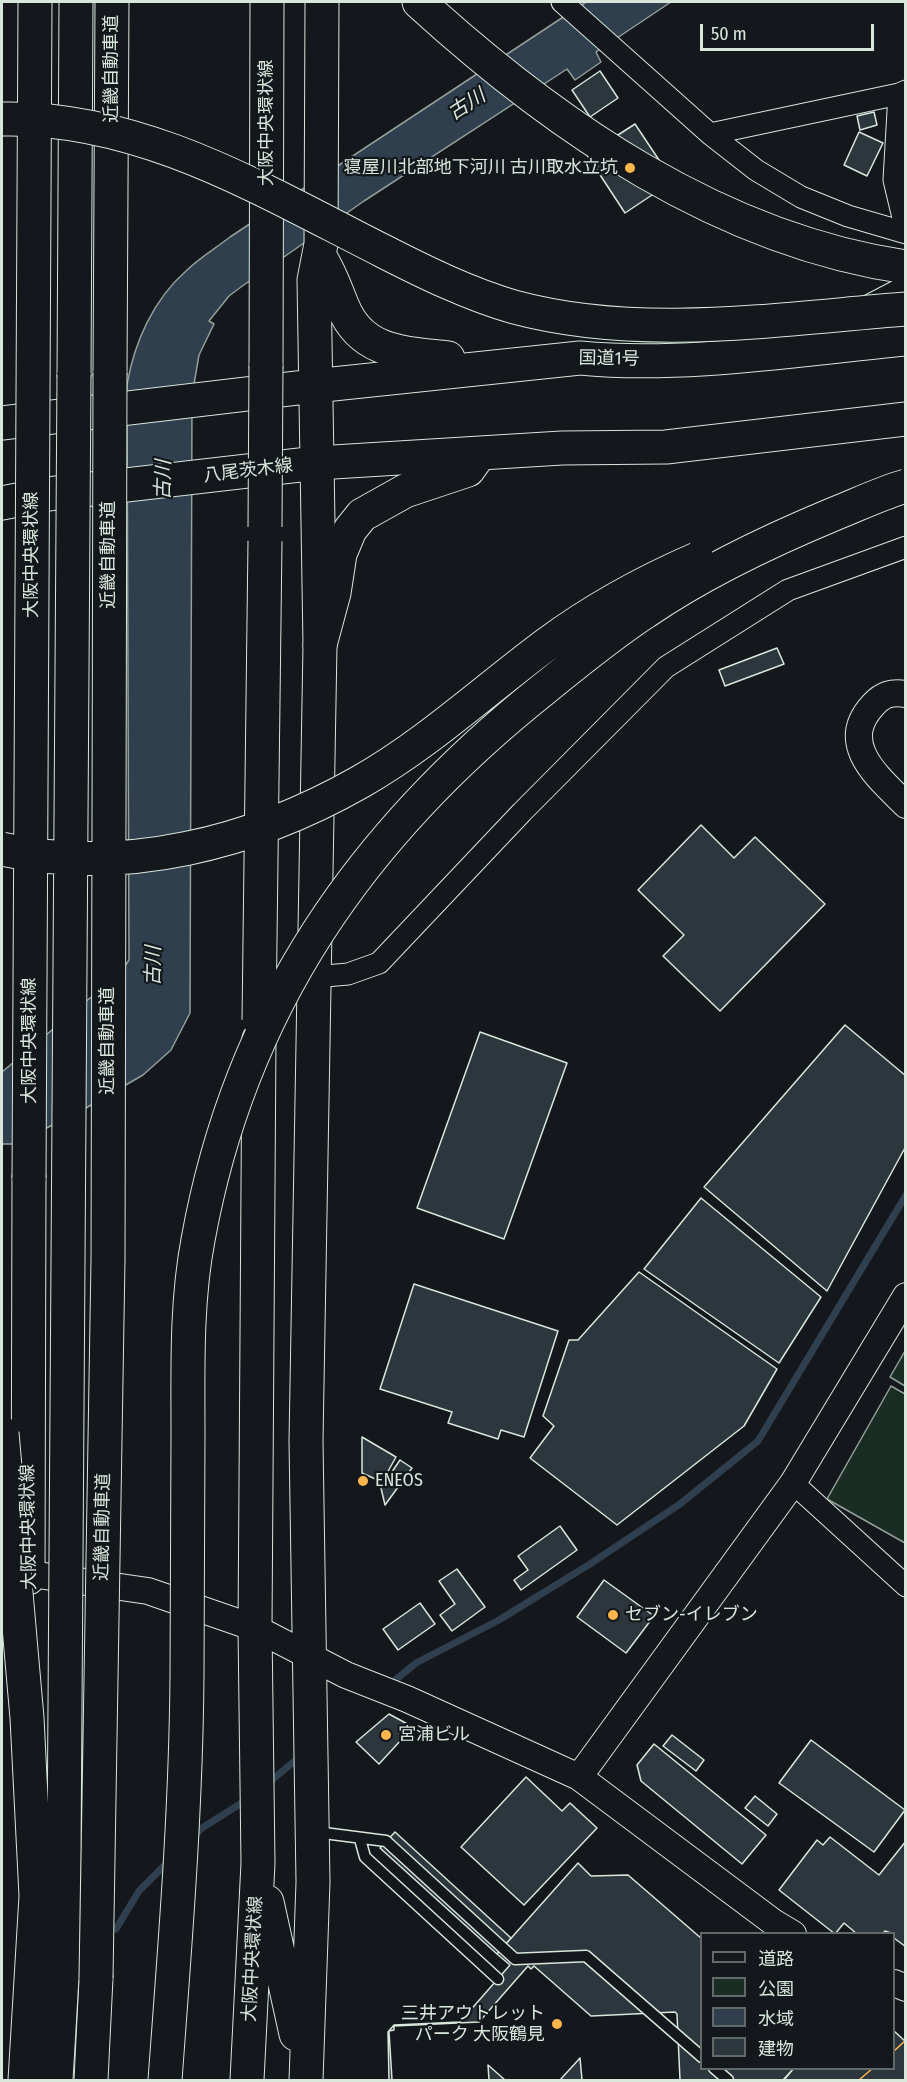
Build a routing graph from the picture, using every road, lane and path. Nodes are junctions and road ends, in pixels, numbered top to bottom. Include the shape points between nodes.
1 (35, 2) edge
2 (76, 2) edge
3 (112, 2) edge
4 (267, 2) edge
5 (322, 2) edge
6 (419, 2) edge
7 (562, 2) edge
8 (902, 93) edge
9 (2, 119) edge
10 (710, 134) junction
11 (906, 232) edge
12 (320, 250) junction
13 (906, 267) edge
14 (906, 286) edge
15 (906, 309) edge
16 (906, 339) edge
17 (803, 349) junction
18 (496, 364) junction
19 (314, 386) junction
20 (906, 419) edge
21 (2, 423) edge
22 (482, 453) junction
23 (316, 463) junction
24 (902, 487) edge
25 (2, 502) edge
26 (906, 547) edge
27 (320, 645) junction
28 (906, 694) edge
29 (906, 805) edge
30 (2, 849) edge
31 (314, 977) junction
32 (906, 1296) edge
33 (2, 1433) edge
34 (793, 1483) junction
35 (14, 1571) edge
36 (906, 1586) edge
37 (255, 1628) junction
38 (308, 1656) junction
39 (579, 1777) junction
40 (313, 1832) junction
41 (360, 1839) junction
42 (258, 1863) junction
43 (790, 1932) edge
44 (498, 1979) dead end
45 (700, 2055) edge
46 (716, 2070) edge
47 (24, 2080) edge
48 (56, 2080) edge
49 (91, 2080) edge
50 (165, 2080) edge
51 (247, 2080) edge
52 (304, 2080) edge
53 (728, 2080) edge

1 - 35 main road, 大阪中央環状線, bridge via 29,1178
2 - 48 main road, 近畿自動車道, bridge via 64,1840
3 - 49 main road, 近畿自動車道, bridge via 108,1260 99,1853
4 - 37 main road, 大阪中央環状線, bridge
5 - 12 main road
6 - 13 main road via 577,128 698,200 755,227 814,247
7 - 10 street
8 - 10 street
8 - 11 street via 894,180
9 - 15 main road, bridge via 88,124 137,137 243,181 424,271 487,297 542,313 601,323 658,325
10 - 11 street via 756,170 801,197 848,216
12 - 18 main road via 343,308 367,338 387,350
12 - 19 main road via 314,280
14 - 17 street
16 - 17 main road, 国道1号
17 - 18 main road, 国道1号
18 - 19 main road, 国道1号
19 - 21 main road
19 - 23 main road
20 - 22 main road via 666,447
22 - 23 main road
22 - 27 main road via 468,470 405,490 362,515 350,530 340,554
23 - 25 main road, 八尾茨木線
23 - 27 main road
24 - 30 main road, bridge via 809,514 665,573 609,603 548,643 412,748 360,782 246,833 164,854 126,858 79,858
24 - 50 main road, bridge via 727,563 646,610 508,717 433,786 357,874 309,942 265,1026 217,1159 197,1242 188,1353 187,1718
26 - 31 street via 788,590 666,667 379,963 348,974
27 - 31 main road
28 - 29 street via 894,692 880,697 862,716 858,740 868,766
31 - 38 main road via 306,1441
32 - 34 street
33 - 47 main road, bridge via 26,1707 36,1896
34 - 36 street
34 - 39 street
35 - 37 street via 148,1591
35 - 47 main road, 大阪中央環状線 via 32,1618 27,1807 29,1983
37 - 38 street
37 - 42 main road, 大阪中央環状線
38 - 39 street
38 - 40 main road
39 - 43 street
40 - 41 lane
40 - 52 main road
41 - 44 lane via 365,1857
41 - 45 lane via 386,1841 514,1959 586,1956
42 - 51 main road, 大阪中央環状線
42 - 52 main road
46 - 53 lane

